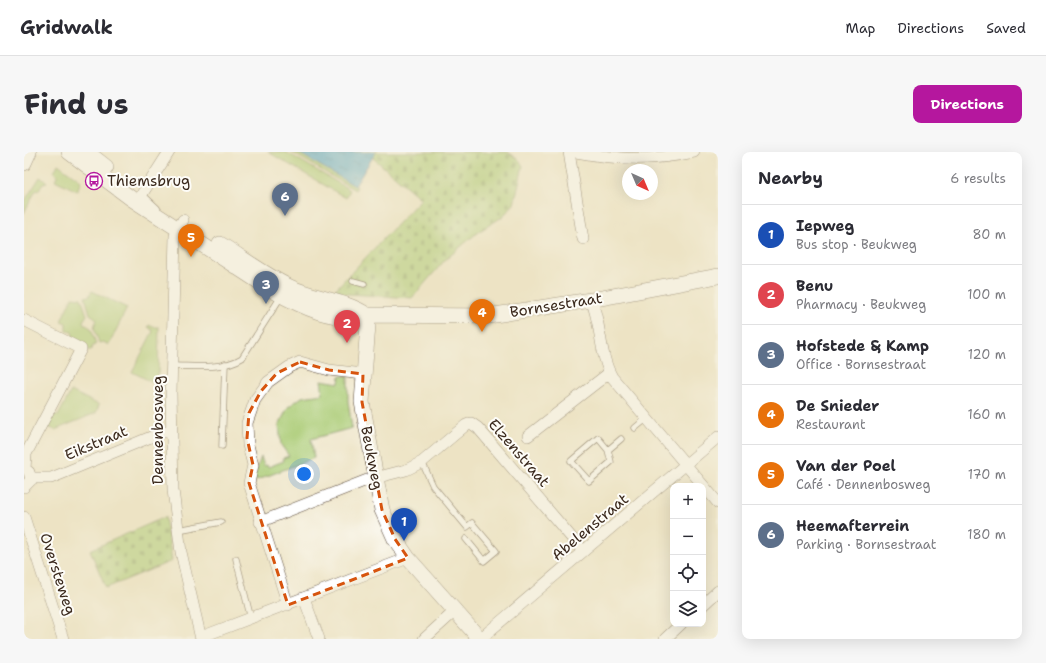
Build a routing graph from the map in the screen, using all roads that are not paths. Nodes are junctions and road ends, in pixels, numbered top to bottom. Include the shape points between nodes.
1 (29, 152) edge
2 (69, 152) edge
3 (87, 152) edge
4 (169, 152) edge
5 (569, 152) edge
6 (576, 152) edge
7 (694, 152) edge
8 (24, 163) edge
9 (137, 196) junction
10 (159, 210) junction
11 (181, 225) junction
12 (583, 239) dead end
13 (718, 276) edge
14 (354, 282) dead end
15 (364, 284) dead end
16 (282, 295) junction
17 (591, 300) junction
18 (319, 305) dead end
19 (349, 306) junction
20 (330, 307) dead end
21 (367, 315) junction
22 (24, 320) edge
23 (225, 364) junction
24 (172, 366) junction
25 (609, 373) junction
26 (363, 374) junction
27 (646, 419) junction
28 (635, 428) dead end
29 (171, 432) junction
30 (528, 436) dead end
31 (718, 437) edge
32 (621, 439) dead end
33 (222, 446) dead end
34 (608, 450) junction
35 (422, 462) junction
36 (685, 466) junction
37 (27, 472) edge
38 (376, 479) junction
39 (24, 487) edge
40 (718, 503) edge
41 (24, 517) edge
42 (221, 522) dead end
43 (260, 522) junction
44 (178, 530) junction
45 (466, 539) dead end
46 (583, 551) junction
47 (408, 558) junction
48 (236, 559) dead end
49 (718, 591) edge
50 (304, 598) junction
51 (706, 602) edge
52 (288, 605) junction
53 (455, 611) junction
54 (251, 618) junction
55 (678, 627) edge
56 (201, 638) edge
57 (63, 639) edge
58 (319, 639) edge
59 (424, 639) edge
60 (480, 639) edge
61 (665, 639) edge

1 - 8 main road
2 - 9 main road, Bornsestraat
3 - 9 main road, Bornsestraat via 121,179
4 - 9 street
5 - 12 street
6 - 7 street via 609,158 648,159
9 - 10 lane, Bornsestraat
9 - 10 lane, Bornsestraat
9 - 11 main road, Bornsestraat
10 - 11 lane, Bornsestraat
11 - 16 main road, Bornsestraat
11 - 18 lane, Bornsestraat via 277,286 305,301
11 - 19 main road, Bornsestraat via 305,294
11 - 24 street, Dennenbosweg via 175,236
13 - 17 main road, Bornsestraat
14 - 15 lane
16 - 21 main road, Bornsestraat via 324,314 355,318
16 - 23 lane via 242,358
17 - 21 main road, Bornsestraat via 488,316
17 - 25 street via 596,311
19 - 20 lane, Bornsestraat via 341,309
19 - 21 main road, Bornsestraat
21 - 26 main road, Beukweg
22 - 37 street via 81,349 26,454
23 - 24 lane
23 - 33 lane
24 - 29 street, Dennenbosweg
25 - 27 street
25 - 30 street
26 - 38 main road, Beukweg via 362,402
26 - 43 street via 329,370 300,362 278,373 261,391 247,423 248,446 253,464 249,483
27 - 28 lane
27 - 36 street
29 - 37 street, Eikstraat via 163,432 51,478
29 - 44 street, Dennenbosweg via 173,490
31 - 36 street, Abelenstraat
32 - 34 lane
34 - 34 lane via 598,438 572,461 589,481 611,462
35 - 38 street, Elzenstraat
35 - 45 lane via 433,486 467,527 472,523 496,551 484,561
35 - 46 street, Elzenstraat via 466,425 474,424
36 - 40 street
36 - 46 street, Abelenstraat
37 - 39 street via 28,485
38 - 43 street, Elzenstraat via 367,480
38 - 47 main road, Beukweg via 382,510 395,540
41 - 57 street, Oversteweg
42 - 44 lane
43 - 52 street
44 - 56 street, Dennenbosweg
46 - 60 street, Abelenstraat
47 - 50 street
47 - 53 main road, Beukweg
48 - 54 lane
49 - 51 street
50 - 52 street
50 - 58 street
52 - 54 street
53 - 59 street
53 - 60 main road, Beukweg
54 - 56 street
55 - 61 street

